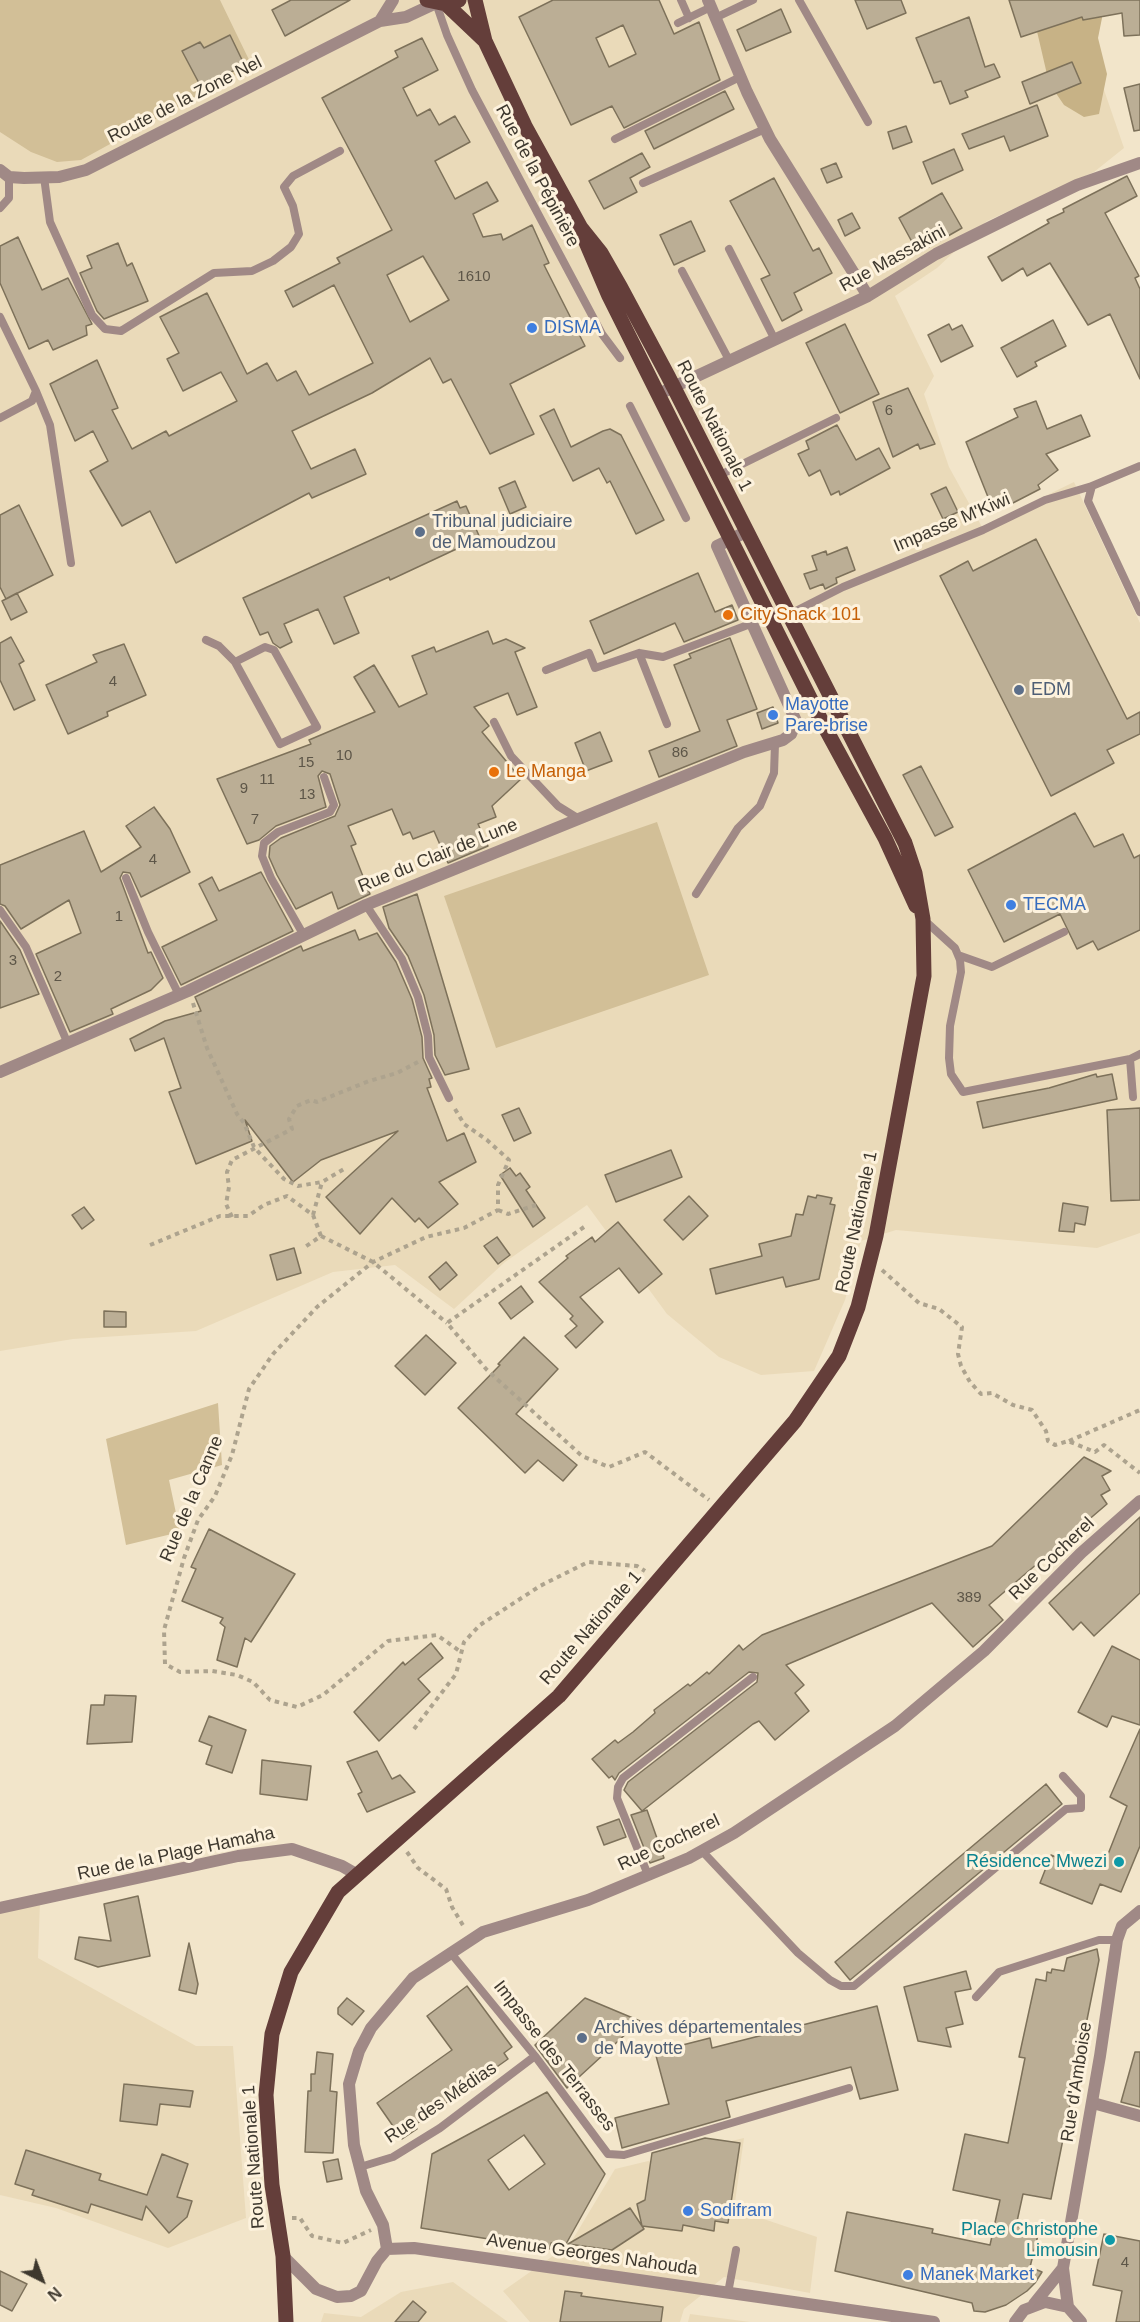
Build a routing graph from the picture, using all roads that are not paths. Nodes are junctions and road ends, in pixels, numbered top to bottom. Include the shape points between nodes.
1 (393, 0) edge
2 (475, 0) edge
3 (681, 0) edge
4 (753, 0) edge
5 (800, 0) edge
6 (442, 2) edge
7 (711, 8) edge
8 (689, 18) junction
9 (380, 21) junction
10 (678, 23) dead end
11 (485, 42) junction
12 (740, 77) junction
13 (868, 122) dead end
14 (765, 129) junction
15 (615, 139) dead end
16 (340, 152) dead end
17 (1140, 163) edge
18 (4, 173) edge
19 (44, 177) junction
20 (644, 183) dead end
21 (0, 208) edge
22 (581, 228) junction
23 (729, 249) dead end
24 (682, 272) dead end
25 (868, 296) junction
26 (0, 317) edge
27 (775, 340) junction
28 (620, 358) dead end
29 (729, 360) junction
30 (670, 389) junction
31 (36, 391) junction
32 (630, 406) dead end
33 (0, 418) edge
34 (836, 418) dead end
35 (1140, 466) edge
36 (718, 476) junction
37 (1092, 486) junction
38 (686, 518) dead end
39 (739, 536) junction
40 (71, 563) dead end
41 (1140, 612) edge
42 (780, 618) junction
43 (755, 626) junction
44 (206, 640) dead end
45 (639, 653) junction
46 (235, 662) junction
47 (546, 670) dead end
48 (494, 722) dead end
49 (667, 724) dead end
50 (775, 744) junction
51 (324, 777) dead end
52 (579, 819) junction
53 (126, 878) dead end
54 (696, 894) dead end
55 (366, 905) junction
56 (0, 910) edge
57 (923, 919) junction
58 (1064, 932) dead end
59 (303, 934) junction
60 (958, 955) junction
61 (183, 993) junction
62 (68, 1044) junction
63 (1140, 1054) edge
64 (1131, 1059) junction
65 (0, 1072) edge
66 (1133, 1097) dead end
67 (449, 1098) road end
68 (1140, 1501) edge
69 (753, 1677) dead end
70 (1064, 1776) dead end
71 (702, 1851) junction
72 (356, 1874) junction
73 (648, 1875) junction
74 (0, 1908) edge
75 (1140, 1911) edge
76 (1117, 1940) junction
77 (450, 1952) junction
78 (976, 1997) dead end
79 (535, 2056) junction
80 (849, 2088) dead end
81 (1093, 2103) junction
82 (1140, 2116) edge
83 (360, 2167) junction
84 (387, 2249) junction
85 (736, 2250) dead end
86 (283, 2256) junction
87 (1063, 2268) junction
88 (728, 2293) junction
89 (1034, 2304) junction
90 (1068, 2307) junction
91 (1016, 2321) edge
92 (286, 2322) edge
93 (934, 2322) edge
94 (1002, 2322) edge
95 (1081, 2322) edge

1 - 9 street
2 - 11 main road, Route Nationale 1
3 - 8 lane
4 - 7 lane
5 - 13 lane
6 - 9 street, Route de la Zone Nel via 406,17
6 - 11 main road, Route Nationale 1
6 - 28 lane, Rue de la Pépinière via 447,35 472,90 602,334
7 - 8 lane
7 - 12 street
8 - 10 lane
9 - 19 street, Route de la Zone Nel via 86,170
11 - 22 main road, Route Nationale 1
12 - 14 street
12 - 15 lane
14 - 20 lane
14 - 25 street
16 - 19 lane via 293,176 284,187 299,234 291,247 252,271 214,273 121,331 105,329 92,315 50,222
17 - 25 street, Rue Massakini via 1077,185 1021,212 936,254
18 - 19 street, Route de la Zone Nel
18 - 21 lane via 9,198
22 - 30 main road, Route Nationale 1 via 600,253
22 - 39 main road, Route Nationale 1 via 609,296
23 - 27 lane
24 - 29 lane
25 - 27 street, Rue Massakini
26 - 31 lane
27 - 29 street, Rue Massakini
29 - 30 street, Rue Massakini
30 - 36 main road, Route Nationale 1
31 - 33 lane via 32,401
31 - 40 lane via 50,425
32 - 38 lane
34 - 36 lane
35 - 37 lane, Impasse M'Kiwi
36 - 39 main road, Route Nationale 1
37 - 41 lane via 1088,501
37 - 42 lane, Impasse M'Kiwi via 1045,500
39 - 42 main road, Route Nationale 1
39 - 43 street via 717,546
42 - 43 street
42 - 57 main road, Route Nationale 1
42 - 57 main road, Route Nationale 1 via 804,645 905,843
43 - 45 lane via 663,657
43 - 50 street via 796,721 791,734
44 - 46 lane via 219,646
45 - 47 lane via 595,668 589,653
45 - 49 lane
46 - 46 lane via 280,744 317,727 274,650 265,647
48 - 52 lane via 511,756 558,806
50 - 52 street, Rue du Clair de Lune via 744,752
50 - 54 lane via 774,773 760,806 738,828
51 - 59 lane via 334,805 330,812 278,832 264,843 262,856
52 - 55 street, Rue du Clair de Lune
53 - 61 lane
55 - 59 street, Rue du Clair de Lune
55 - 67 lane via 402,960 418,997 429,1057
56 - 62 lane via 26,947
57 - 60 lane via 940,932
57 - 72 main road, Route Nationale 1 via 924,976 869,1261 858,1307 839,1356 795,1421 559,1696
58 - 60 lane via 992,967
59 - 61 street, Rue du Clair de Lune
60 - 64 lane via 961,972 950,1026 949,1058 951,1074 963,1092
61 - 62 street, Rue du Clair de Lune
62 - 65 street, Rue du Clair de Lune
63 - 64 lane
64 - 66 lane
68 - 71 street, Rue Cocherel via 1081,1553 984,1651 895,1726
69 - 73 lane via 623,1778 618,1787 617,1798
70 - 71 lane via 1081,1796 1081,1808 1066,1809 854,1986 841,1986 830,1980 798,1953
71 - 73 street, Rue Cocherel
72 - 74 street, Rue de la Plage Hamaha via 292,1849 238,1856
72 - 86 main road, Route Nationale 1 via 338,1892 291,1971 272,2034 266,2095 275,2216
73 - 77 street, Rue Cocherel via 588,1900 483,1932
75 - 76 street, Rue d'Amboise via 1122,1926
76 - 78 lane via 1100,1940 999,1972
76 - 81 street, Rue d'Amboise
77 - 79 lane, Impasse des Terrasses
77 - 83 street, Rue Cocherel via 412,1978 386,2006 359,2051 349,2084 354,2145
79 - 80 lane, Impasse des Terrasses via 609,2154 624,2155
79 - 83 lane, Rue des Médias via 440,2128 393,2157
81 - 82 street
81 - 87 street, Rue d'Amboise
83 - 84 street, Rue Cocherel
84 - 86 street via 361,2291 338,2297 316,2289
84 - 88 street, Avenue Georges Nahouda via 437,2251
85 - 88 lane
86 - 92 main road, Route Nationale 1
87 - 89 street, Rue d'Amboise
87 - 90 street, Rue d'Amboise
88 - 93 street, Avenue Georges Nahouda
89 - 90 street via 1057,2302
89 - 91 street, Rue d'Amboise
90 - 95 street
91 - 94 street

